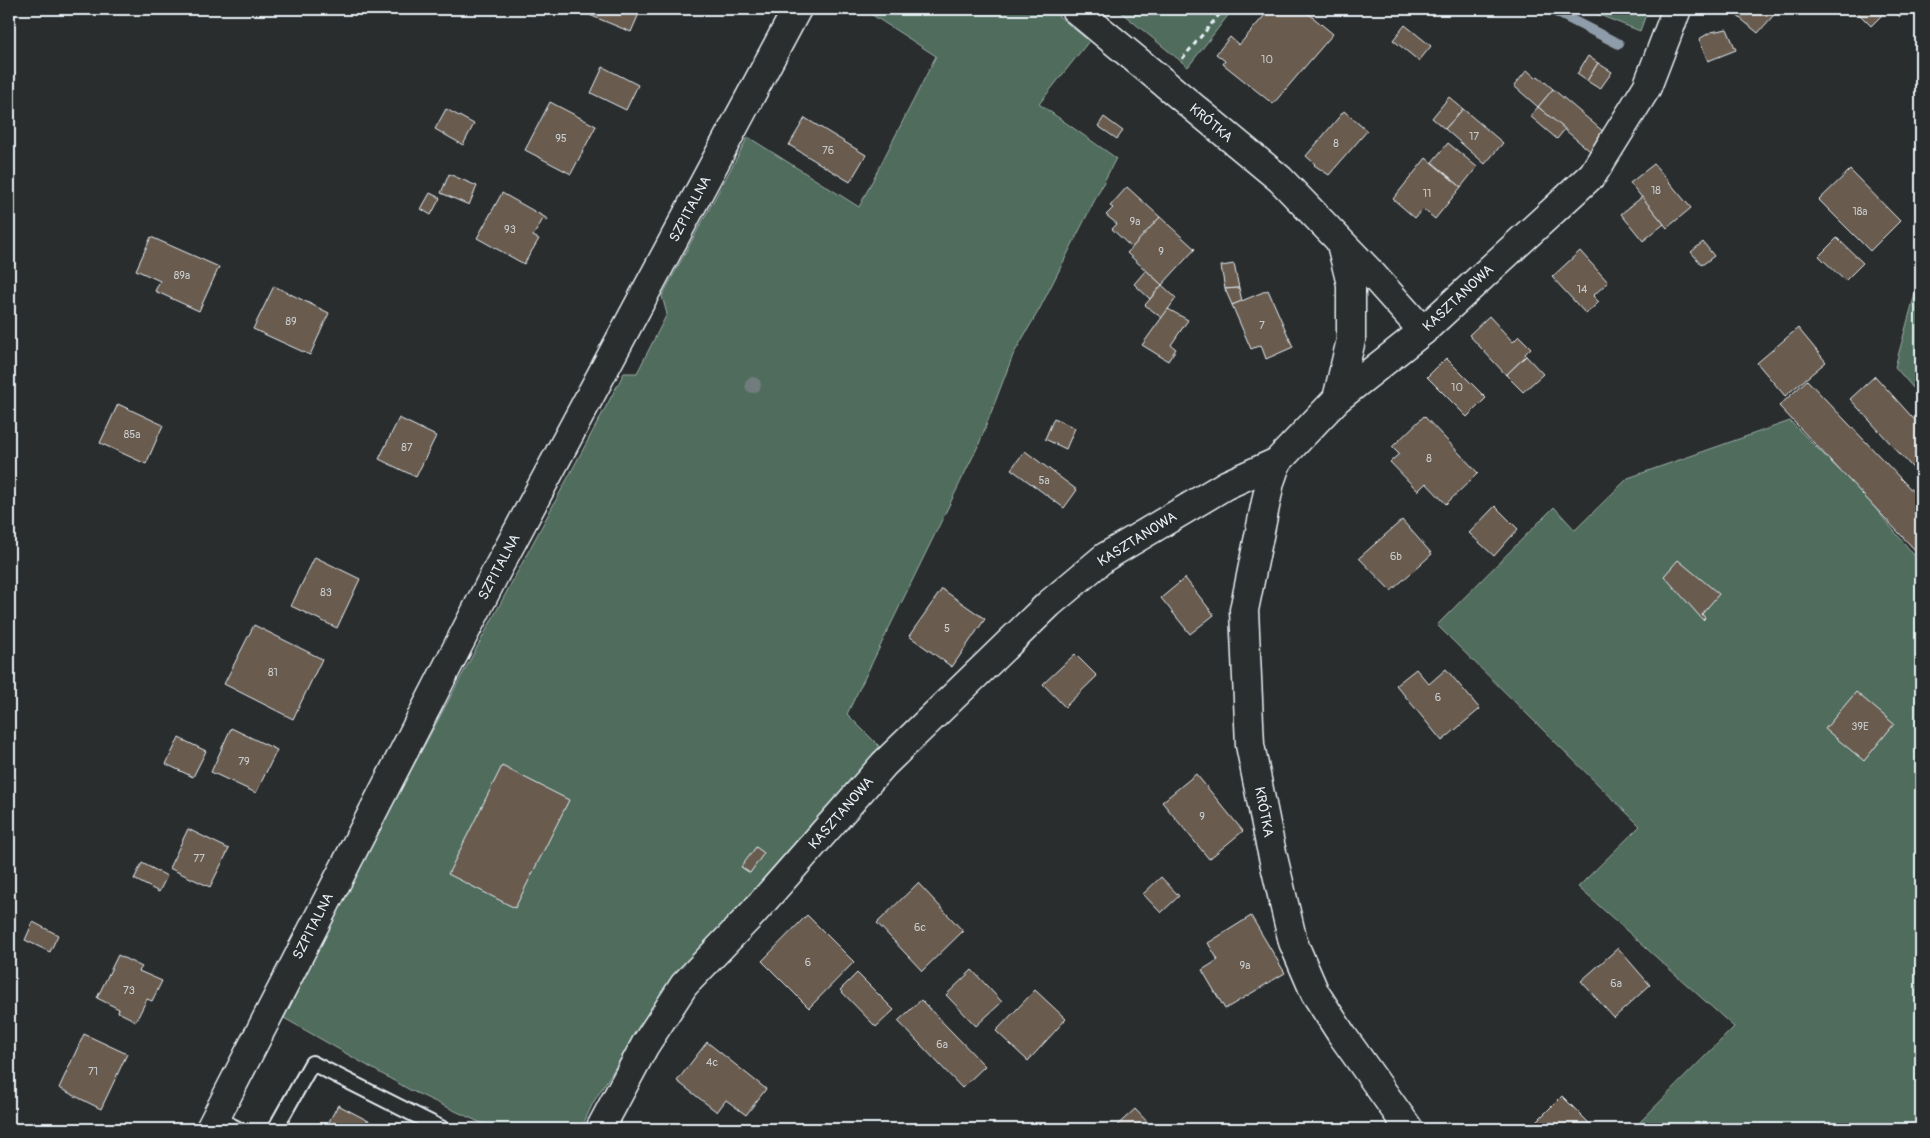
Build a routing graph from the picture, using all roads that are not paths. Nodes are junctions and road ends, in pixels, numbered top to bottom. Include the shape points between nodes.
1 (797, 9) edge
2 (1075, 9) edge
3 (1677, 9) edge
4 (1341, 244) junction
5 (1351, 313) junction
6 (1423, 331) junction
7 (1390, 357) junction
8 (1337, 399) junction
9 (1277, 462) junction
10 (221, 1126) edge
11 (275, 1129) edge
12 (443, 1129) edge
13 (600, 1129) edge
14 (1409, 1129) edge

1 - 10 street, SZPITALNA via 503,560
2 - 4 street, KRÓTKA via 1280,179
3 - 6 street, KASZTANOWA via 1647,87 1593,174
4 - 5 street, KRÓTKA via 1351,284
4 - 6 street, KRÓTKA
5 - 7 street via 1367,337
5 - 8 street, KRÓTKA via 1352,340
6 - 7 street, KASZTANOWA
7 - 8 street, KASZTANOWA
8 - 9 street, KASZTANOWA
9 - 13 street, KASZTANOWA via 1226,485 1105,557 1049,604 884,764 753,913 684,985 645,1045
9 - 14 street, KRÓTKA via 1244,610 1250,745 1264,817 1292,942 1342,1035
11 - 12 lane via 312,1063

